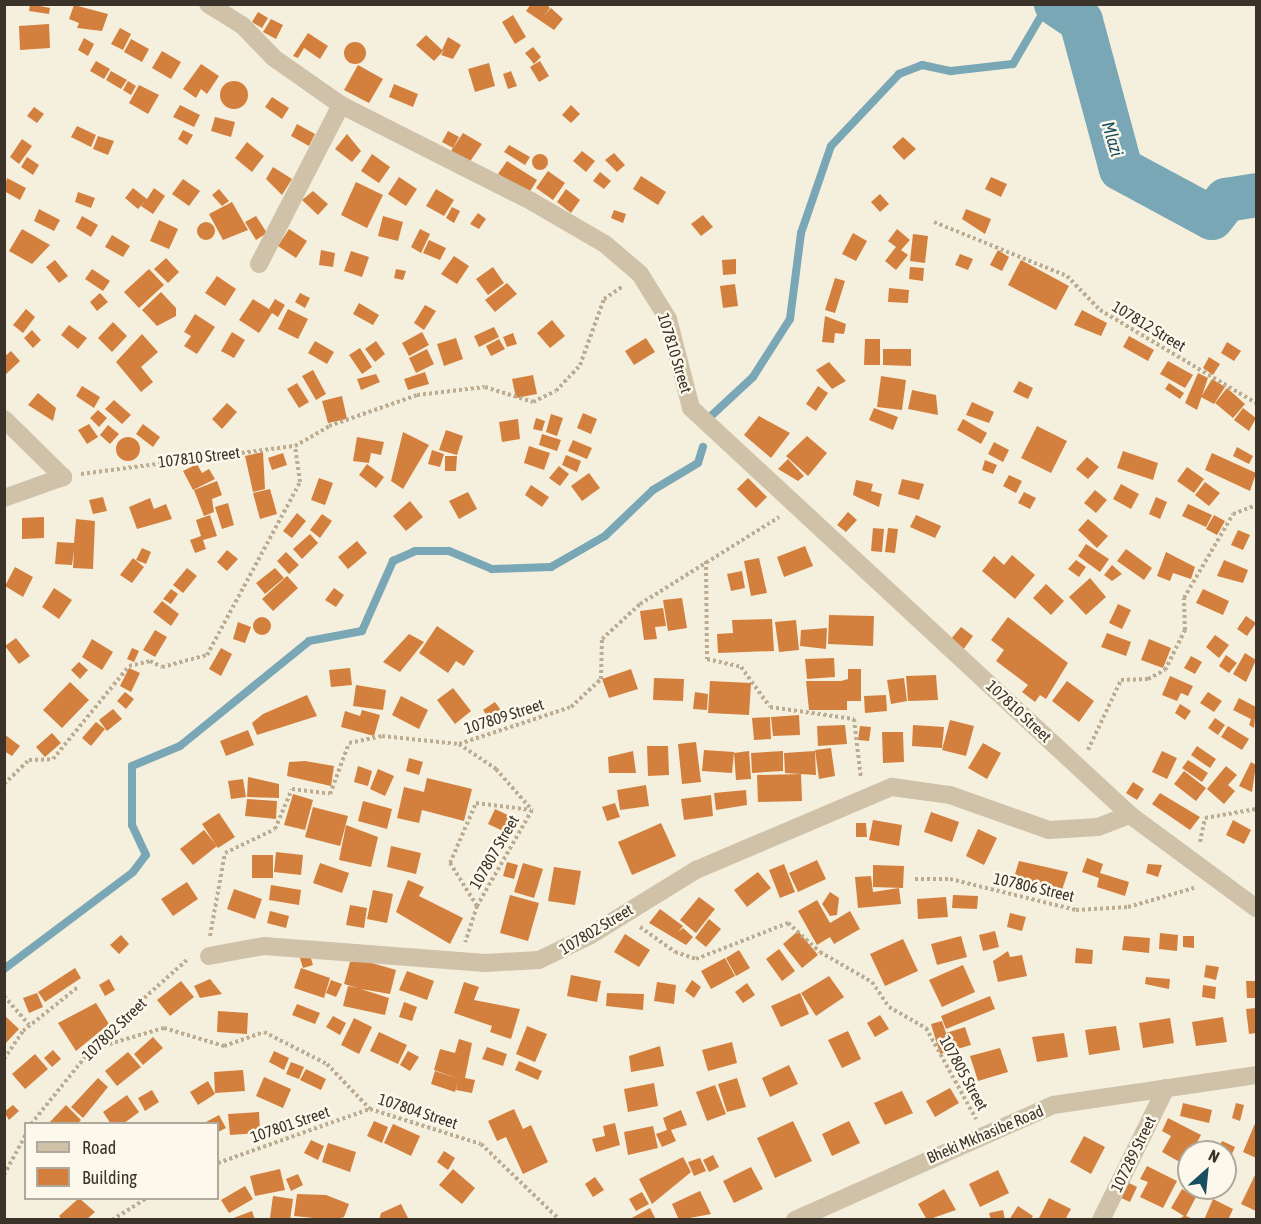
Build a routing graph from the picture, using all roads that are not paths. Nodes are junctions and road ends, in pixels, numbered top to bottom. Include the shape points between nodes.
1 (208, 4) edge
2 (340, 105) junction
3 (259, 264) dead end
4 (4, 419) edge
5 (4, 498) edge
6 (1130, 816) junction
7 (1257, 908) edge
8 (209, 956) road end
9 (1257, 1075) edge
10 (1166, 1088) junction
11 (795, 1220) edge
12 (1101, 1220) edge

1 - 2 street via 243,25 274,58
2 - 3 street
2 - 6 street, 107810 Street via 531,201 604,244 640,274 668,319 692,408 800,504
4 - 5 street via 63,477
6 - 7 street, 107810 Street
6 - 8 street, 107802 Street via 1098,827 1049,830 927,790 892,788 696,870 538,960 459,960 264,946
9 - 10 street, Bheki Mkhasibe Road
10 - 11 street, Bheki Mkhasibe Road via 1053,1105
10 - 12 street, 107289 Street

